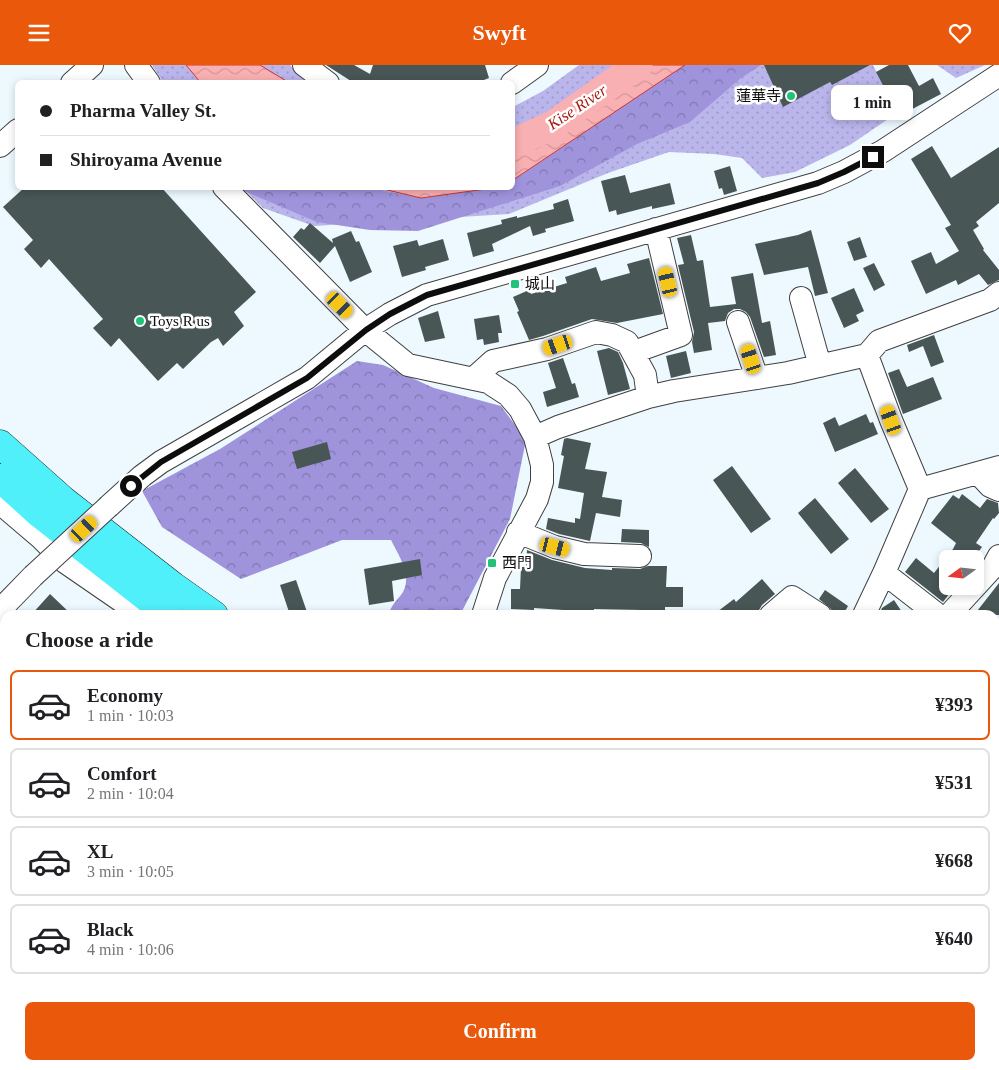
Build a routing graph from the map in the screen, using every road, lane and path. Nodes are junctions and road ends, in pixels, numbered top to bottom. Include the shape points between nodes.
1 (92, 65) edge
2 (136, 65) edge
3 (304, 65) edge
4 (537, 65) edge
5 (999, 75) edge
6 (75, 80) edge
7 (146, 80) edge
8 (324, 80) edge
9 (515, 81) edge
10 (15, 134) edge
11 (0, 146) edge
12 (227, 190) edge
13 (656, 229) junction
14 (801, 298) dead end
15 (996, 303) edge
16 (738, 322) dead end
17 (366, 330) junction
18 (634, 352) junction
19 (867, 355) junction
20 (820, 366) junction
21 (757, 378) junction
22 (474, 379) junction
23 (648, 397) junction
24 (535, 437) junction
25 (0, 444) edge
26 (989, 470) edge
27 (0, 477) edge
28 (920, 489) junction
29 (999, 490) edge
30 (0, 503) edge
31 (518, 532) junction
32 (640, 556) dead end
33 (999, 556) edge
34 (884, 573) junction
35 (0, 610) edge
36 (135, 610) edge
37 (161, 610) edge
38 (207, 610) edge
39 (484, 610) edge
40 (777, 610) edge
41 (812, 610) edge
42 (868, 610) edge
43 (932, 610) edge
44 (954, 610) edge

1 - 6 street
2 - 7 street
3 - 8 street
4 - 9 street
5 - 13 street via 883,151 844,172 818,183
10 - 11 street
12 - 17 street
13 - 17 street via 427,295
13 - 18 street via 681,335
14 - 20 street
15 - 19 street via 879,341
16 - 21 street
17 - 22 street via 408,365
17 - 35 street, bridge via 307,378 179,451 142,476
18 - 22 street via 627,342 596,332 547,349 492,361
18 - 23 street via 645,375
19 - 20 street
19 - 28 street
20 - 21 street
21 - 23 street
22 - 24 street via 488,382 508,395 520,409
23 - 24 street
24 - 31 street via 542,465 542,482 537,499
25 - 38 highway via 64,501
26 - 28 street
26 - 29 street via 990,486
27 - 37 highway via 48,520
28 - 34 street
30 - 36 street via 65,562
31 - 32 street via 555,547 584,554
31 - 39 street via 494,578
33 - 44 street
34 - 42 street
34 - 43 street
40 - 41 street via 792,597

